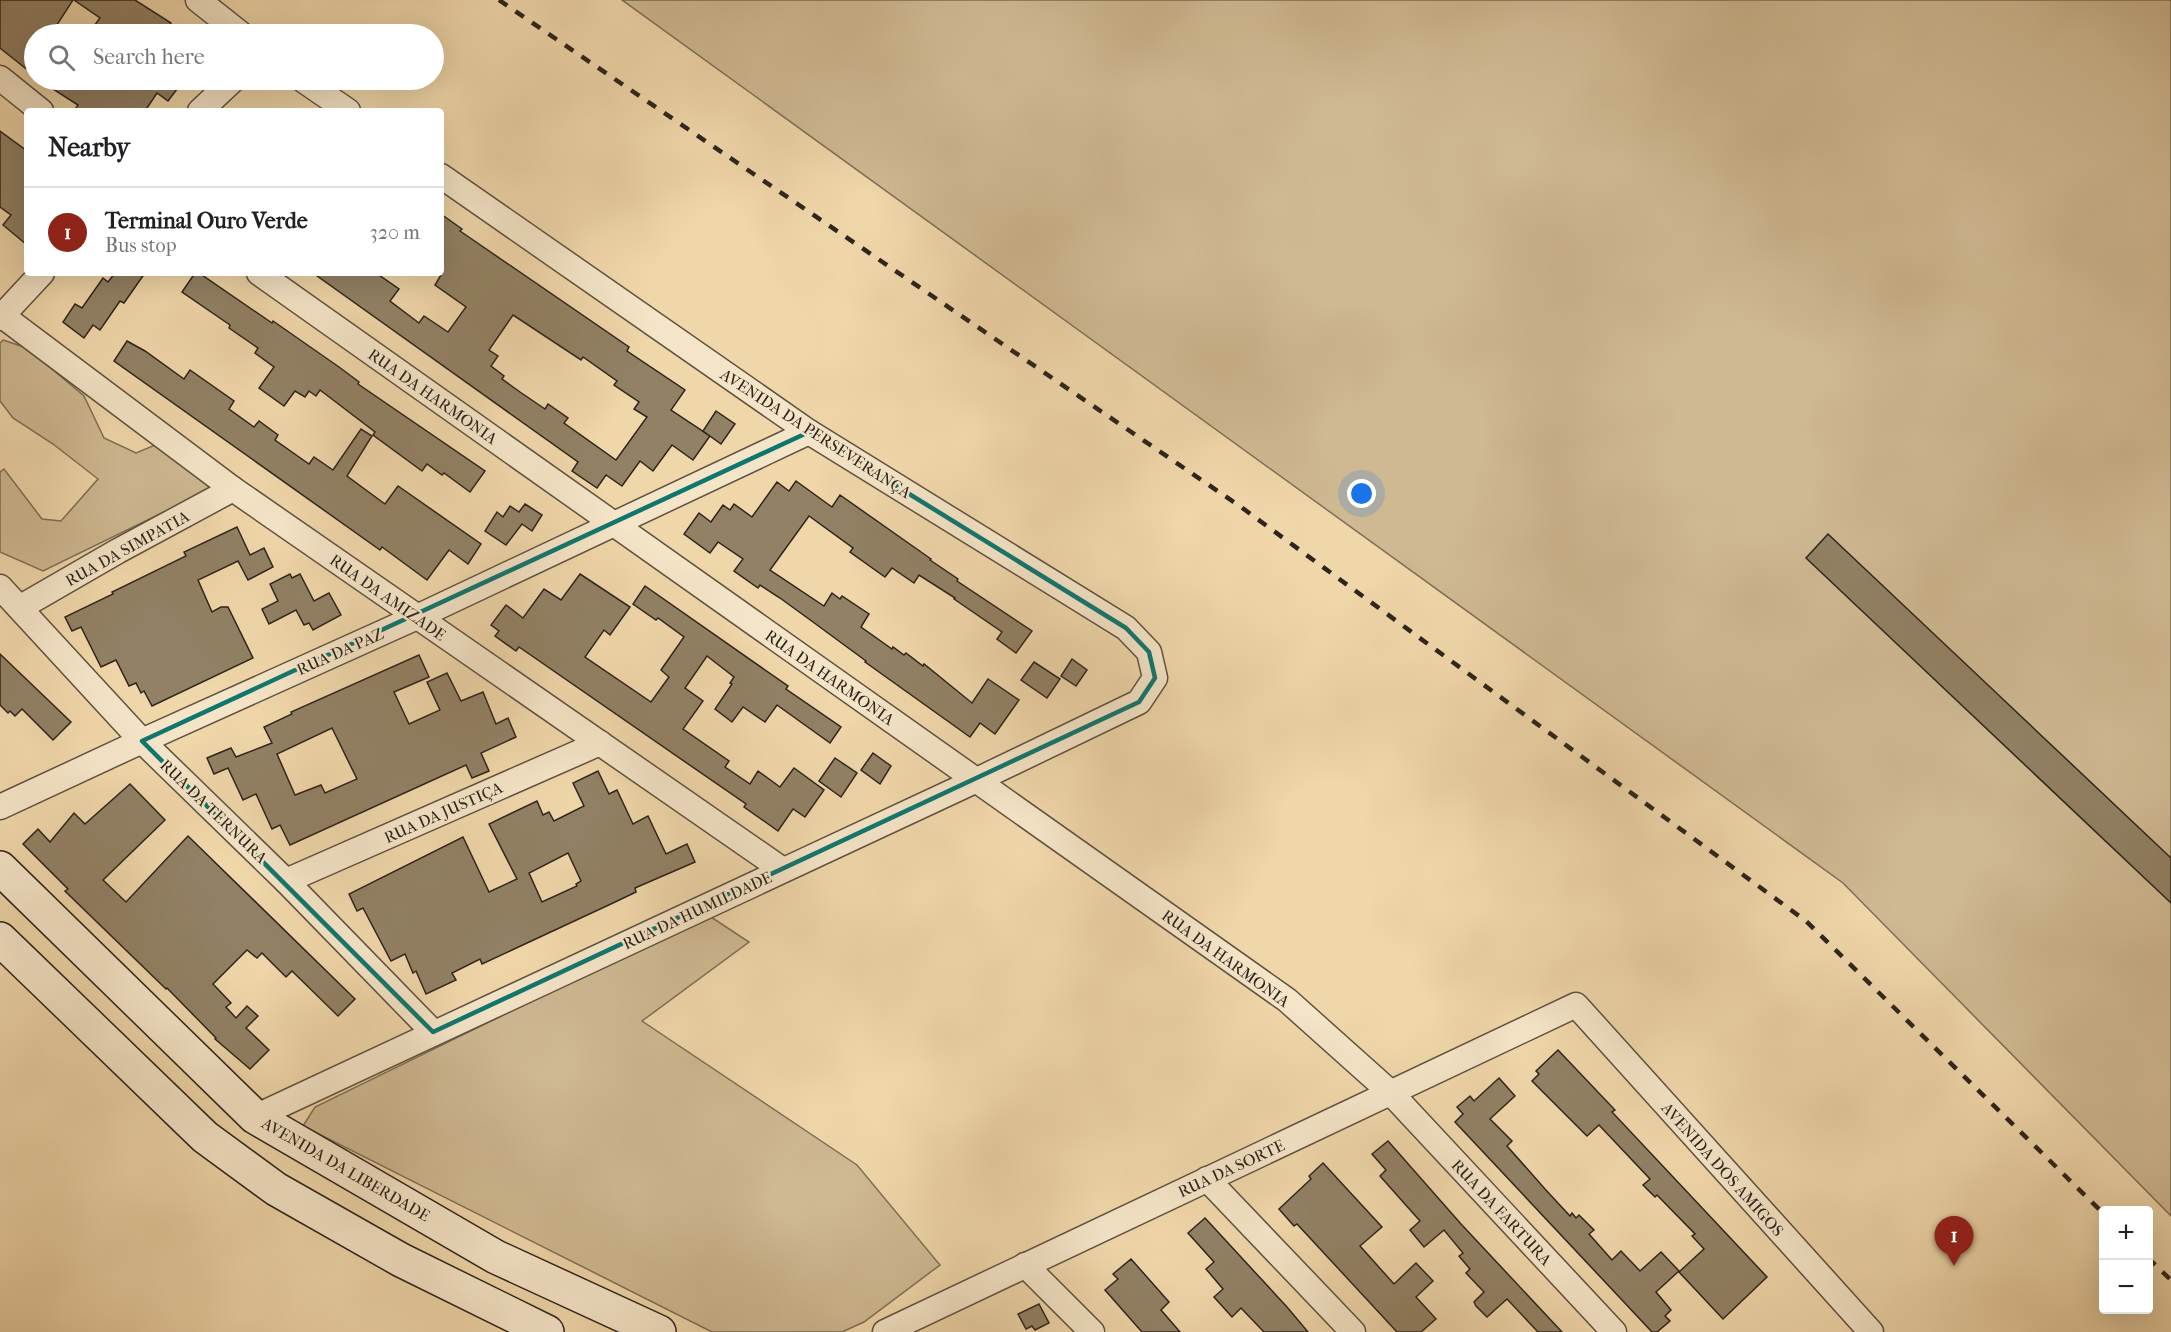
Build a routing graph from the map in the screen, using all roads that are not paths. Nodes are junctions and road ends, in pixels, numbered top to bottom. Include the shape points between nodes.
1 (198, 0) edge
2 (229, 24) edge
3 (0, 78) edge
4 (222, 90) edge
5 (318, 90) edge
6 (37, 108) edge
7 (203, 108) edge
8 (344, 108) edge
9 (444, 178) edge
10 (39, 276) edge
11 (263, 276) edge
12 (1, 316) edge
13 (809, 432) junction
14 (233, 489) junction
15 (613, 525) junction
16 (0, 587) edge
17 (21, 607) junction
18 (417, 617) junction
19 (1139, 702) joint
20 (142, 741) junction
21 (600, 743) junction
22 (977, 780) junction
23 (0, 807) edge
24 (0, 868) edge
25 (783, 870) junction
26 (286, 881) junction
27 (0, 939) edge
28 (1576, 1005) joint
29 (433, 1032) junction
30 (1391, 1092) junction
31 (255, 1117) junction
32 (1207, 1179) junction
33 (1025, 1265) junction
34 (1867, 1331) edge
35 (547, 1332) edge
36 (659, 1332) edge
37 (885, 1332) edge
38 (1092, 1332) edge
39 (1353, 1332) edge
40 (1614, 1332) edge

1 - 2 street
3 - 6 street
4 - 7 street
5 - 8 street
9 - 13 street, AVENIDA DA PERSEVERANÇA
10 - 12 street
11 - 15 street, RUA DA HARMONIA
12 - 14 street, RUA DA AMIZADE
13 - 15 street, RUA DA PAZ
13 - 19 street, AVENIDA DA PERSEVERANÇA via 1126,628 1149,652 1155,678
14 - 17 street, RUA DA SIMPATIA
14 - 18 street, RUA DA AMIZADE
15 - 18 street, RUA DA PAZ
15 - 22 street, RUA DA HARMONIA
16 - 17 street, RUA DA TERNURA
17 - 20 street, RUA DA TERNURA
18 - 20 street, RUA DA PAZ
18 - 21 street, RUA DA AMIZADE
19 - 22 street, RUA DA HUMILDADE
20 - 23 street, RUA DA PAZ
20 - 26 street, RUA DA TERNURA
21 - 25 street, RUA DA AMIZADE
21 - 26 street, RUA DA JUSTIÇA
22 - 25 street, RUA DA HUMILDADE
22 - 30 street, RUA DA HARMONIA via 1287,1000
24 - 31 street, AVENIDA DA LIBERDADE
25 - 29 street, RUA DA HUMILDADE
26 - 29 street, RUA DA TERNURA
27 - 35 street via 205,1137 267,1182 401,1260
28 - 30 street, RUA DA SORTE
28 - 34 street, AVENIDA DOS AMIGOS
29 - 31 street, RUA DA HUMILDADE
30 - 32 street, RUA DA SORTE
30 - 40 street, RUA DA FARTURA
31 - 36 street, AVENIDA DA LIBERDADE via 496,1257
32 - 33 street, RUA DA SORTE
32 - 39 street
33 - 37 street, RUA DA SORTE
33 - 38 street

